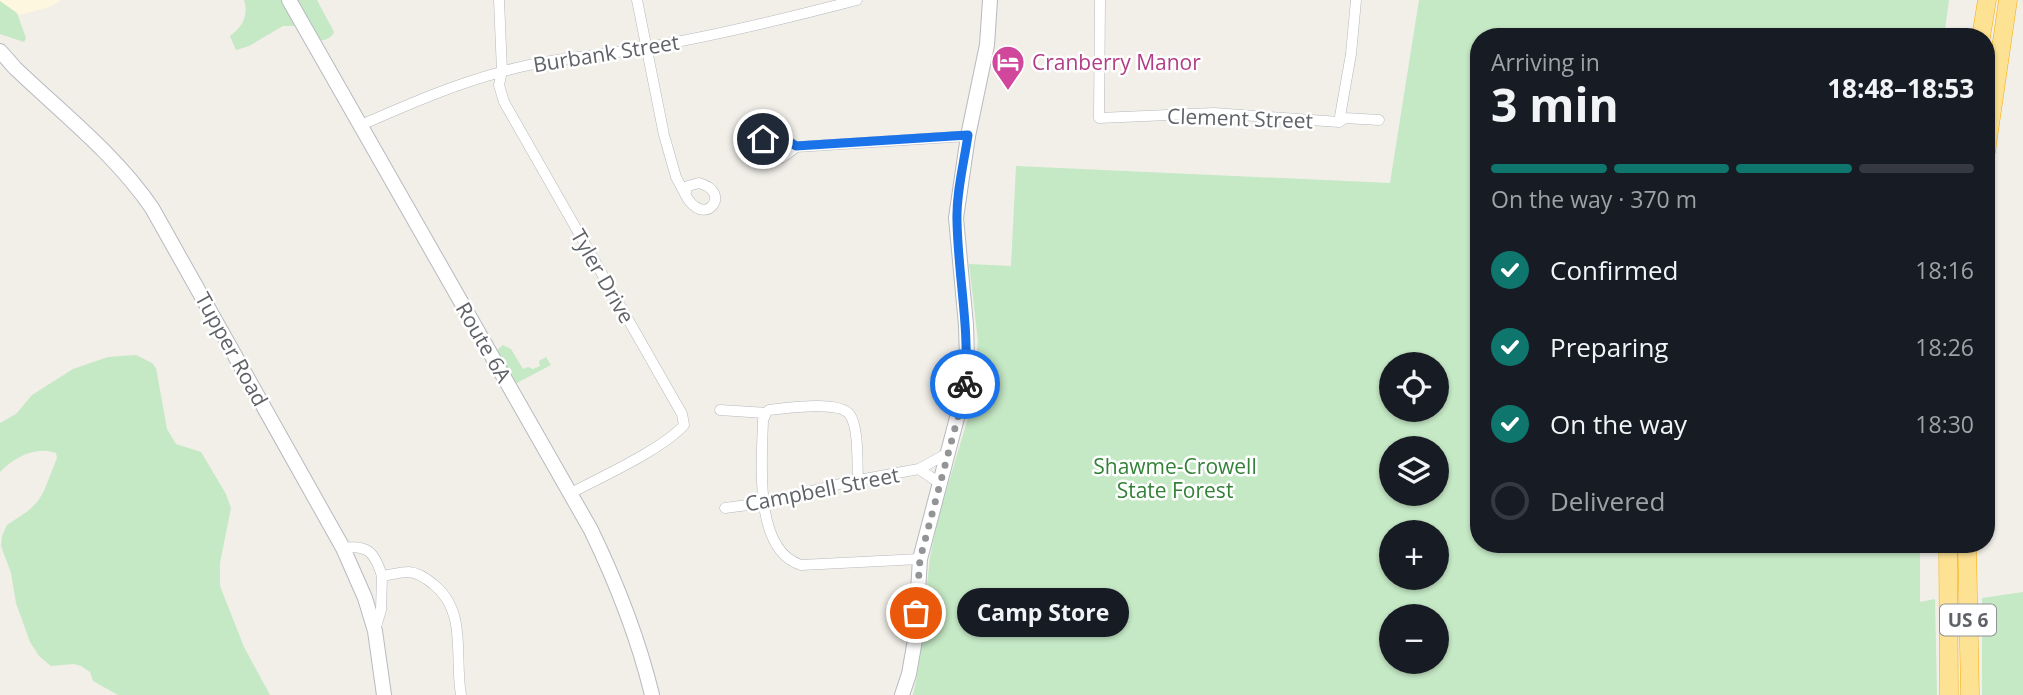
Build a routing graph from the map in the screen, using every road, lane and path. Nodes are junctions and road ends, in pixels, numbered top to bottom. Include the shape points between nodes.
1 (289, 0) edge
2 (499, 0) edge
3 (637, 0) edge
4 (858, 0) edge
5 (989, 0) edge
6 (1100, 0) edge
7 (1356, 0) edge
8 (1987, 0) edge
9 (2008, 0) edge
10 (1982, 28) edge
11 (648, 47) junction
12 (0, 51) edge
13 (502, 71) junction
14 (1995, 90) edge
15 (1379, 120) dead end
16 (1339, 122) junction
17 (361, 125) junction
18 (968, 135) junction
19 (796, 146) dead end
20 (685, 194) dead end
21 (720, 410) dead end
22 (766, 413) junction
23 (949, 452) junction
24 (919, 469) junction
25 (858, 481) junction
26 (940, 484) junction
27 (571, 493) junction
28 (763, 503) junction
29 (725, 508) dead end
30 (343, 548) junction
31 (1948, 553) edge
32 (1967, 553) edge
33 (920, 559) junction
34 (382, 576) junction
35 (374, 631) junction
36 (384, 695) edge
37 (461, 695) edge
38 (652, 695) edge
39 (902, 695) edge
40 (1949, 695) edge
41 (1970, 695) edge

1 - 17 main road, Route 6A
2 - 13 street, Tyler Drive
3 - 11 street
4 - 11 street, Burbank Street via 772,23
5 - 18 main road via 988,45
6 - 16 street, Clement Street via 1099,118 1214,113
7 - 16 street
8 - 10 highway
9 - 14 highway
11 - 13 street, Burbank Street
11 - 20 street via 664,135
12 - 30 main road, Tupper Road via 111,157 152,208
13 - 17 street, Burbank Street via 447,88
13 - 27 street, Tyler Drive via 499,85 504,103 682,414 684,425
15 - 16 street, Clement Street via 1345,118
17 - 27 main road, Route 6A
18 - 19 street
18 - 23 main road via 956,218 967,359
21 - 22 street
22 - 25 street via 800,407 845,410 855,429
22 - 28 street
23 - 24 street, Campbell Street
23 - 26 main road
24 - 25 street, Campbell Street
24 - 26 street, Campbell Street
25 - 28 street, Campbell Street
26 - 33 main road
27 - 38 main road, Route 6A via 611,573 635,633
28 - 29 street, Campbell Street
28 - 33 street via 777,549 801,565
30 - 34 street via 364,548 373,554
30 - 35 main road, Tupper Road
31 - 40 highway, US 6
32 - 41 highway, US 6
33 - 39 main road via 915,640
34 - 35 street via 381,610
34 - 37 street via 416,574 446,596 457,628
35 - 36 main road, Tupper Road

